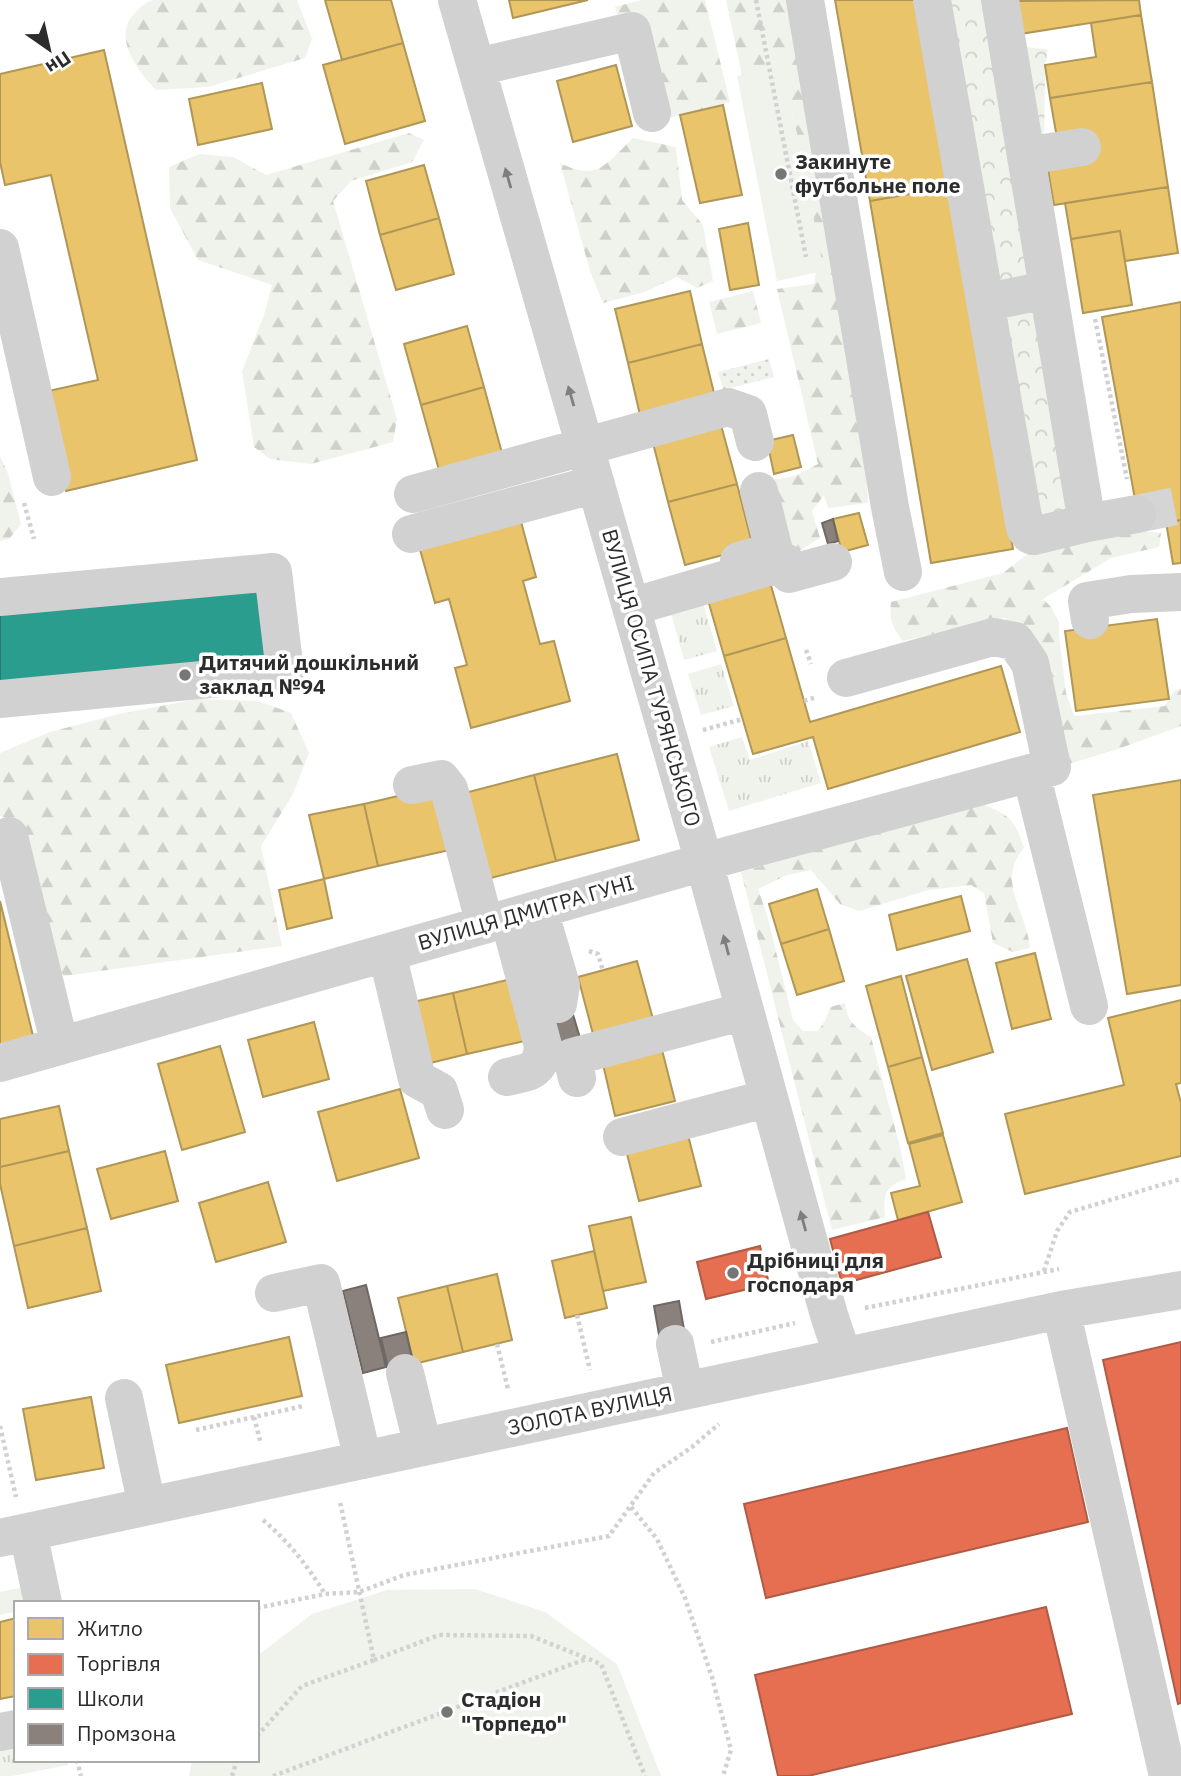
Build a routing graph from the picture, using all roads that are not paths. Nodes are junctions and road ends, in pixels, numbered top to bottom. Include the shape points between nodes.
1 (457, 0) edge
2 (805, 0) edge
3 (932, 0) edge
4 (1000, 0) edge
5 (477, 67) junction
6 (652, 113) dead end
7 (1082, 147) dead end
8 (1026, 156) junction
9 (0, 248) edge
10 (1048, 290) junction
11 (986, 302) junction
12 (755, 442) dead end
13 (584, 445) junction
14 (52, 477) dead end
15 (596, 484) junction
16 (759, 491) dead end
17 (412, 494) dead end
18 (1135, 514) tunnel mouth
19 (1087, 523) junction
20 (411, 534) dead end
21 (833, 562) dead end
22 (903, 572) dead end
23 (1181, 592) edge
24 (0, 597) edge
25 (629, 600) junction
26 (1090, 620) dead end
27 (846, 678) dead end
28 (0, 699) edge
29 (1041, 770) junction
30 (412, 785) dead end
31 (9, 836) dead end
32 (704, 862) junction
33 (511, 918) junction
34 (375, 956) junction
35 (558, 1004) dead end
36 (1089, 1006) dead end
37 (745, 1011) junction
38 (60, 1046) junction
39 (0, 1063) edge
40 (394, 1075) dead end
41 (507, 1077) dead end
42 (577, 1077) dead end
43 (769, 1098) junction
44 (445, 1110) dead end
45 (622, 1137) dead end
46 (1181, 1290) edge
47 (274, 1293) dead end
48 (1061, 1310) junction
49 (675, 1343) dead end
50 (843, 1357) junction
51 (405, 1373) dead end
52 (685, 1391) junction
53 (124, 1398) dead end
54 (423, 1447) junction
55 (363, 1460) junction
56 (147, 1506) junction
57 (15, 1524) edge
58 (42, 1601) edge
59 (1168, 1776) edge

1 - 5 street, ВУЛИЦЯ ОСИПА ТУРЯНСЬКОГО
2 - 22 street
3 - 11 street
4 - 8 street
5 - 6 street via 632,31
13 -> 5 street, ВУЛИЦЯ ОСИПА ТУРЯНСЬКОГО
7 - 8 street
8 - 10 street
9 - 14 street
10 - 11 street
10 - 19 street
11 - 19 street via 1027,532 1038,535
12 - 13 street via 748,414 727,407
13 - 15 street, ВУЛИЦЯ ОСИПА ТУРЯНСЬКОГО
13 - 17 street
15 - 20 street
15 - 25 street, ВУЛИЦЯ ОСИПА ТУРЯНСЬКОГО
16 - 25 street via 774,551
18 - 19 street
21 - 25 street via 789,574 785,562
23 - 26 street via 1087,601
24 - 28 street via 273,572 285,672
25 - 32 street, ВУЛИЦЯ ОСИПА ТУРЯНСЬКОГО
27 - 29 street via 993,637 1015,641 1030,663
29 - 32 street, ВУЛИЦЯ ДМИТРА ГУНІ
29 - 36 street
30 - 33 street via 441,779 449,789
31 - 38 street
32 - 33 street, ВУЛИЦЯ ДМИТРА ГУНІ
37 -> 32 street, ВУЛИЦЯ ОСИПА ТУРЯНСЬКОГО
33 - 34 street, ВУЛИЦЯ ДМИТРА ГУНІ
33 - 35 street via 561,985
33 - 41 street via 543,1046 542,1060 531,1071
34 - 38 street, ВУЛИЦЯ ДМИТРА ГУНІ
34 - 40 street
34 - 44 street via 417,1079 439,1091
37 - 42 street via 572,1057
37 - 43 street, ВУЛИЦЯ ОСИПА ТУРЯНСЬКОГО
38 - 39 street, ВУЛИЦЯ ДМИТРА ГУНІ
43 - 45 street
50 -> 43 street, ВУЛИЦЯ ОСИПА ТУРЯНСЬКОГО
46 - 48 street, ЗОЛОТА ВУЛИЦЯ
47 - 55 street via 321,1283
48 - 50 street, ЗОЛОТА ВУЛИЦЯ
48 - 59 street
49 - 52 street
50 - 52 street, ЗОЛОТА ВУЛИЦЯ
51 - 54 street
52 - 54 street, ЗОЛОТА ВУЛИЦЯ
53 - 56 street
54 - 55 street, ЗОЛОТА ВУЛИЦЯ
55 - 56 street, ЗОЛОТА ВУЛИЦЯ
56 - 57 street, ЗОЛОТА ВУЛИЦЯ
57 - 58 street

